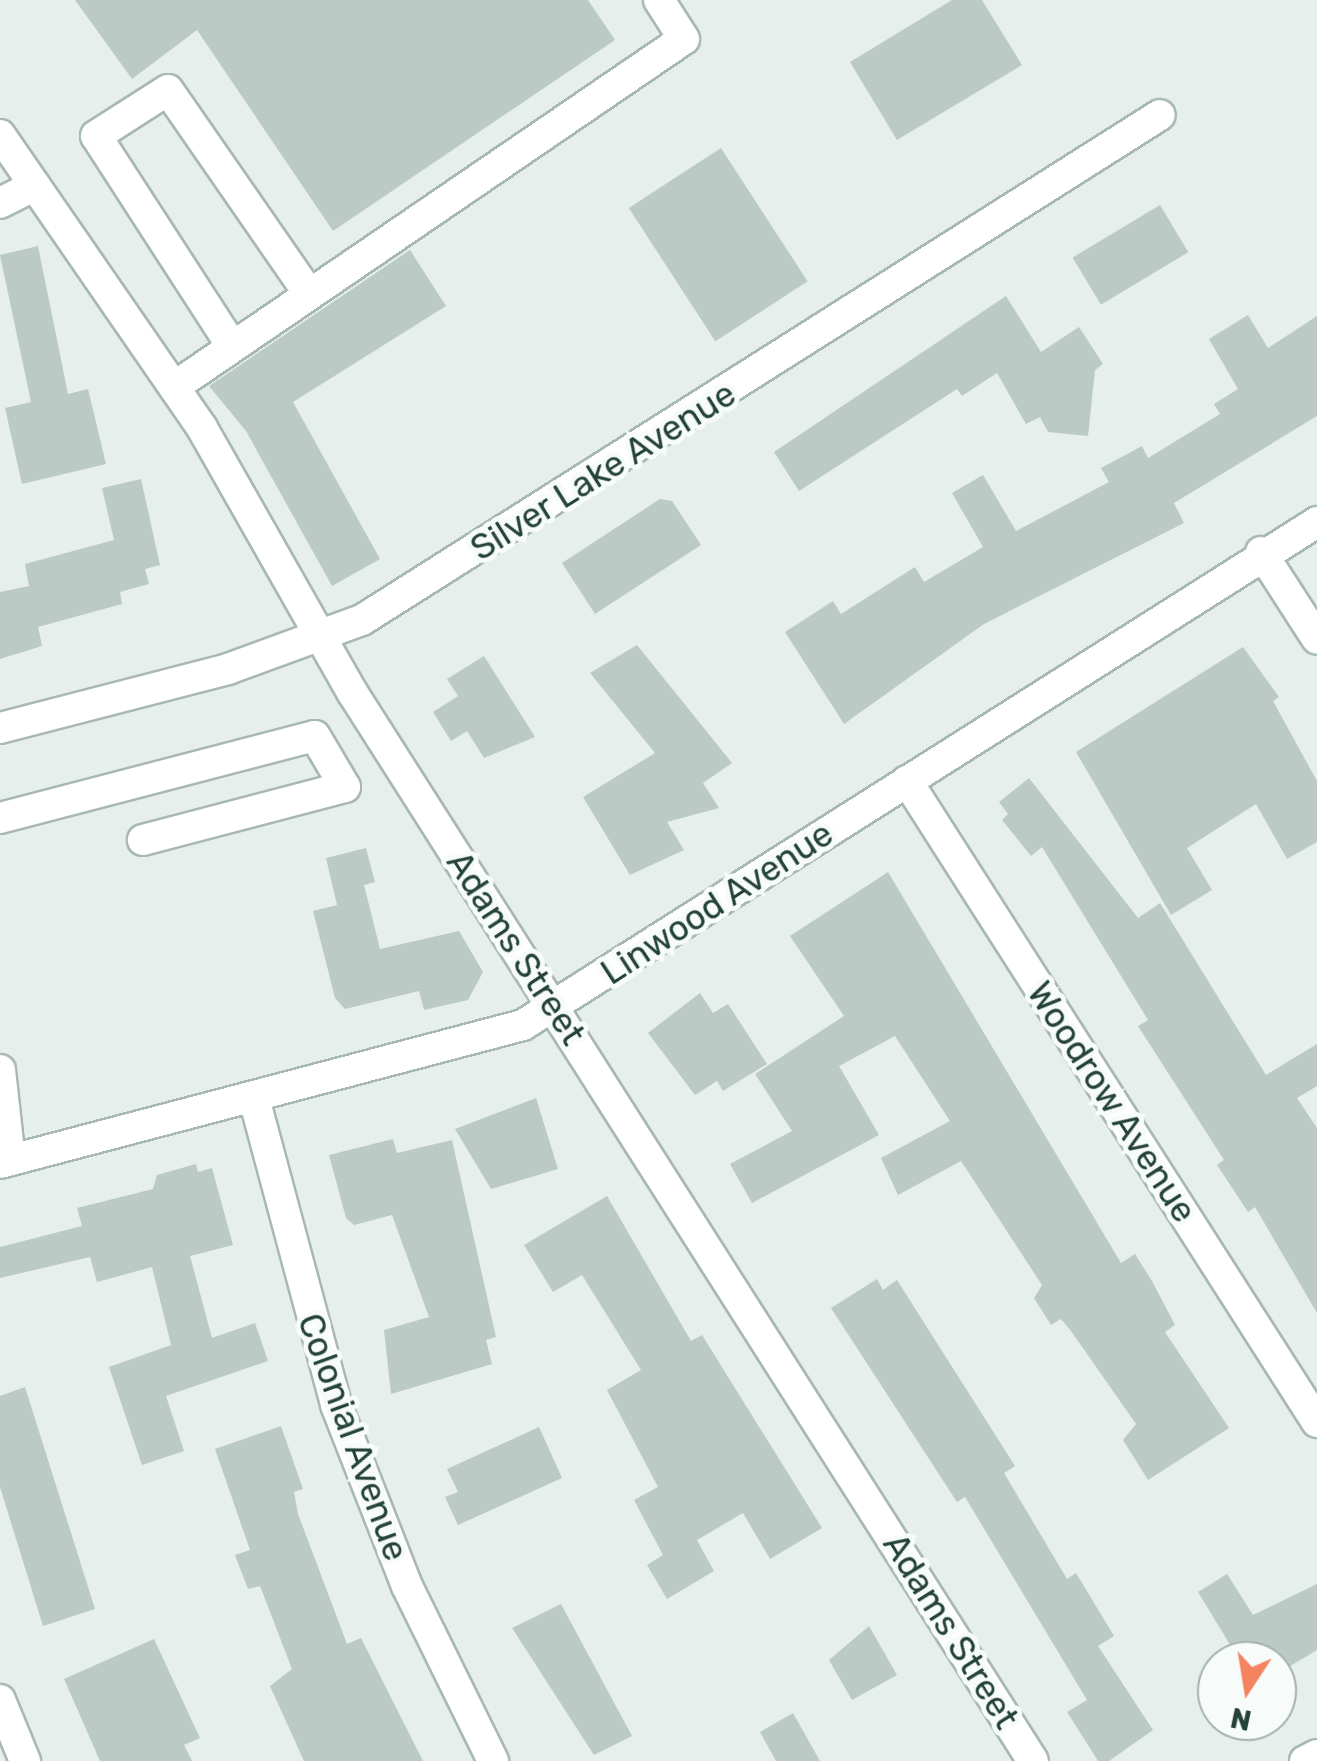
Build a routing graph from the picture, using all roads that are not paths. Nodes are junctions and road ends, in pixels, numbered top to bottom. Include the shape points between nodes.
1 (659, 0) edge
2 (1160, 115) dead end
3 (0, 135) edge
4 (35, 185) junction
5 (0, 203) edge
6 (309, 294) junction
7 (232, 346) junction
8 (174, 387) junction
9 (1317, 522) edge
10 (1262, 552) junction
11 (320, 639) junction
12 (1317, 639) edge
13 (0, 728) edge
14 (906, 781) junction
15 (0, 818) edge
16 (143, 840) dead end
17 (554, 1008) junction
18 (0, 1070) edge
19 (254, 1098) junction
20 (5, 1161) edge
21 (1317, 1422) edge
22 (0, 1700) edge
23 (1317, 1755) edge
24 (26, 1761) edge
25 (493, 1761) edge
26 (1033, 1761) edge
27 (1305, 1761) edge

1 - 6 street via 684,39
2 - 11 street, Silver Lake Avenue via 495,541
3 - 4 street, Adams Street
4 - 5 street
4 - 8 street, Adams Street
6 - 7 street
6 - 7 street via 168,90 96,136
7 - 8 street
8 - 11 street, Adams Street
9 - 10 street, Linwood Avenue
10 - 12 street
10 - 14 street, Linwood Avenue
11 - 13 street, Silver Lake Avenue
11 - 17 street, Adams Street
14 - 17 street, Linwood Avenue
14 - 21 street, Woodrow Avenue
15 - 16 street via 315,736 345,787
17 - 19 street, Linwood Avenue via 465,1045
17 - 26 street, Adams Street
18 - 20 street
19 - 20 street, Linwood Avenue
19 - 25 street, Colonial Avenue via 336,1405 413,1598
22 - 24 street
23 - 27 street

